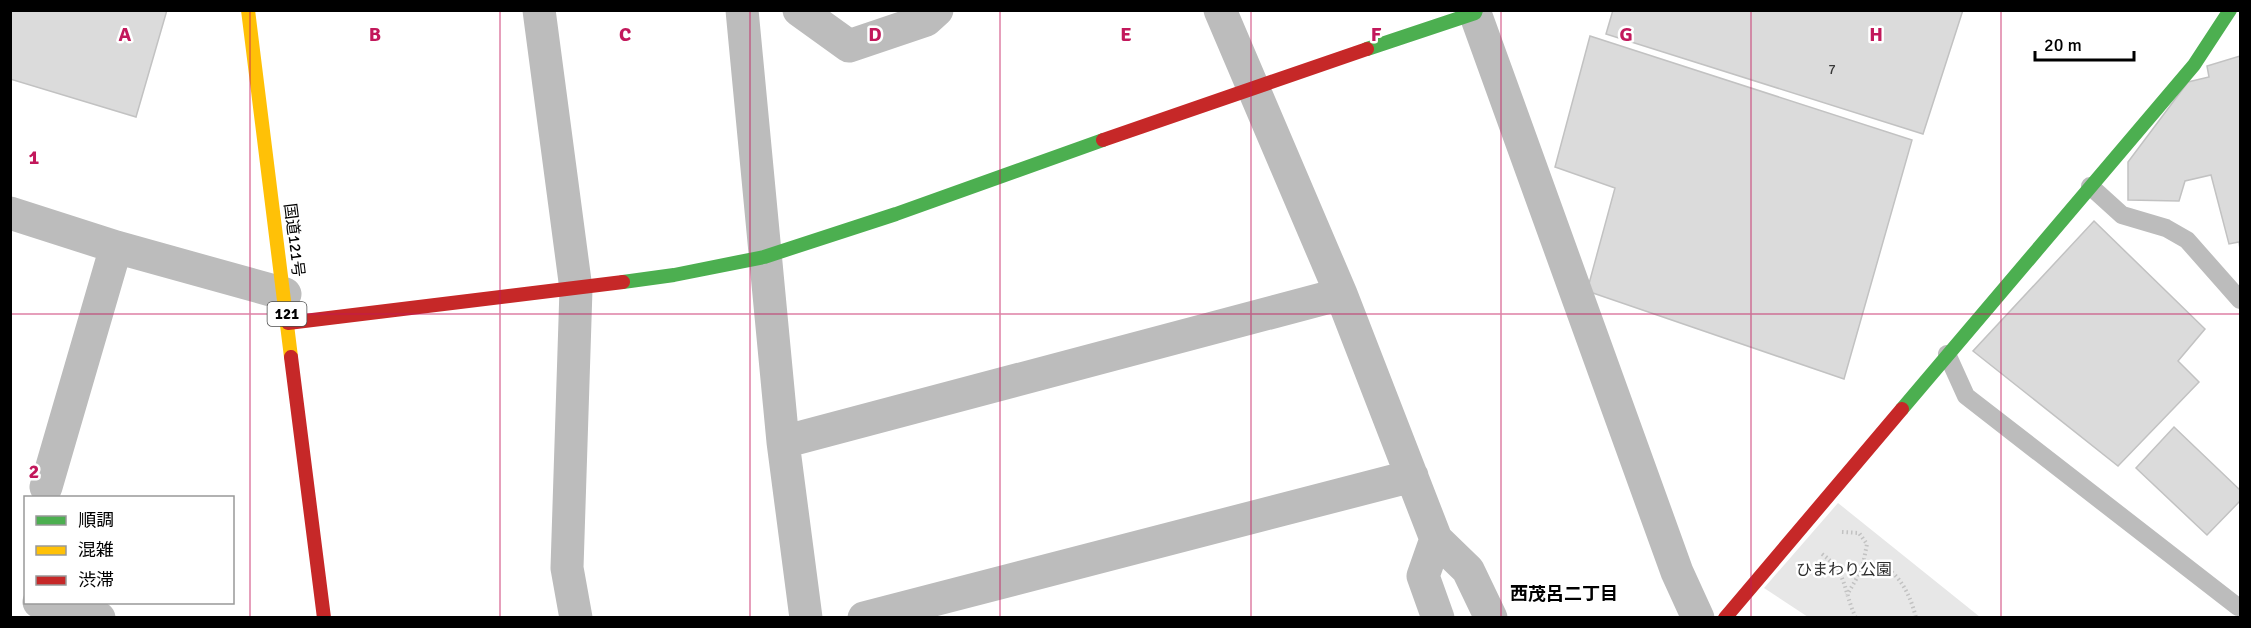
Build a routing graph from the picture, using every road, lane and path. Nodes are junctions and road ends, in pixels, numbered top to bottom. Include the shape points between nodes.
1 (248, 10) edge
2 (539, 10) edge
3 (742, 10) edge
4 (799, 10) edge
5 (937, 10) edge
6 (1220, 10) edge
7 (2229, 10) edge
8 (1476, 12) edge
9 (1253, 87) junction
10 (2090, 186) junction
11 (10, 213) edge
12 (117, 247) junction
13 (764, 257) junction
14 (576, 289) junction
15 (1341, 294) junction
16 (2241, 300) edge
17 (286, 308) junction
18 (1947, 354) junction
19 (783, 442) junction
20 (1412, 476) junction
21 (46, 487) dead end
22 (1840, 532) dead end
23 (1795, 534) junction
24 (1436, 539) junction
25 (1862, 568) junction
26 (1847, 595) junction
27 (38, 604) edge
28 (42, 604) edge
29 (2241, 606) edge
30 (32, 618) edge
31 (99, 618) edge
32 (324, 618) edge
33 (576, 618) edge
34 (806, 618) edge
35 (864, 618) edge
36 (1438, 618) edge
37 (1491, 618) edge
38 (1698, 618) edge
39 (1725, 618) edge
40 (1856, 618) edge
41 (1917, 618) edge
42 (1932, 618) edge

1 - 17 main road, 国道121号 / 121
2 - 14 street
3 - 13 street
4 - 5 street via 849,46 926,20
6 - 9 street
7 - 10 main road via 2194,65
8 - 9 main road
8 - 38 street via 1677,572
9 - 13 main road
9 - 15 street
10 - 16 lane via 2122,215 2166,228 2187,240
10 - 18 main road
11 - 12 street
12 - 17 street
12 - 21 street
13 - 14 main road via 674,276
13 - 19 street
14 - 17 main road
14 - 33 street via 567,568
15 - 19 street
15 - 20 street
17 - 32 main road, 国道121号 / 121
18 - 23 main road
18 - 29 lane via 1966,396
19 - 34 street
20 - 24 street
20 - 35 street
22 - 25 path via 1859,533 1867,544
23 - 26 path via 1836,565
23 - 39 main road
24 - 36 street via 1423,576
24 - 37 street via 1468,570
25 - 26 path
25 - 41 path via 1876,566 1893,574 1909,595
26 - 40 path
27 - 30 street
28 - 31 street
41 - 42 path

